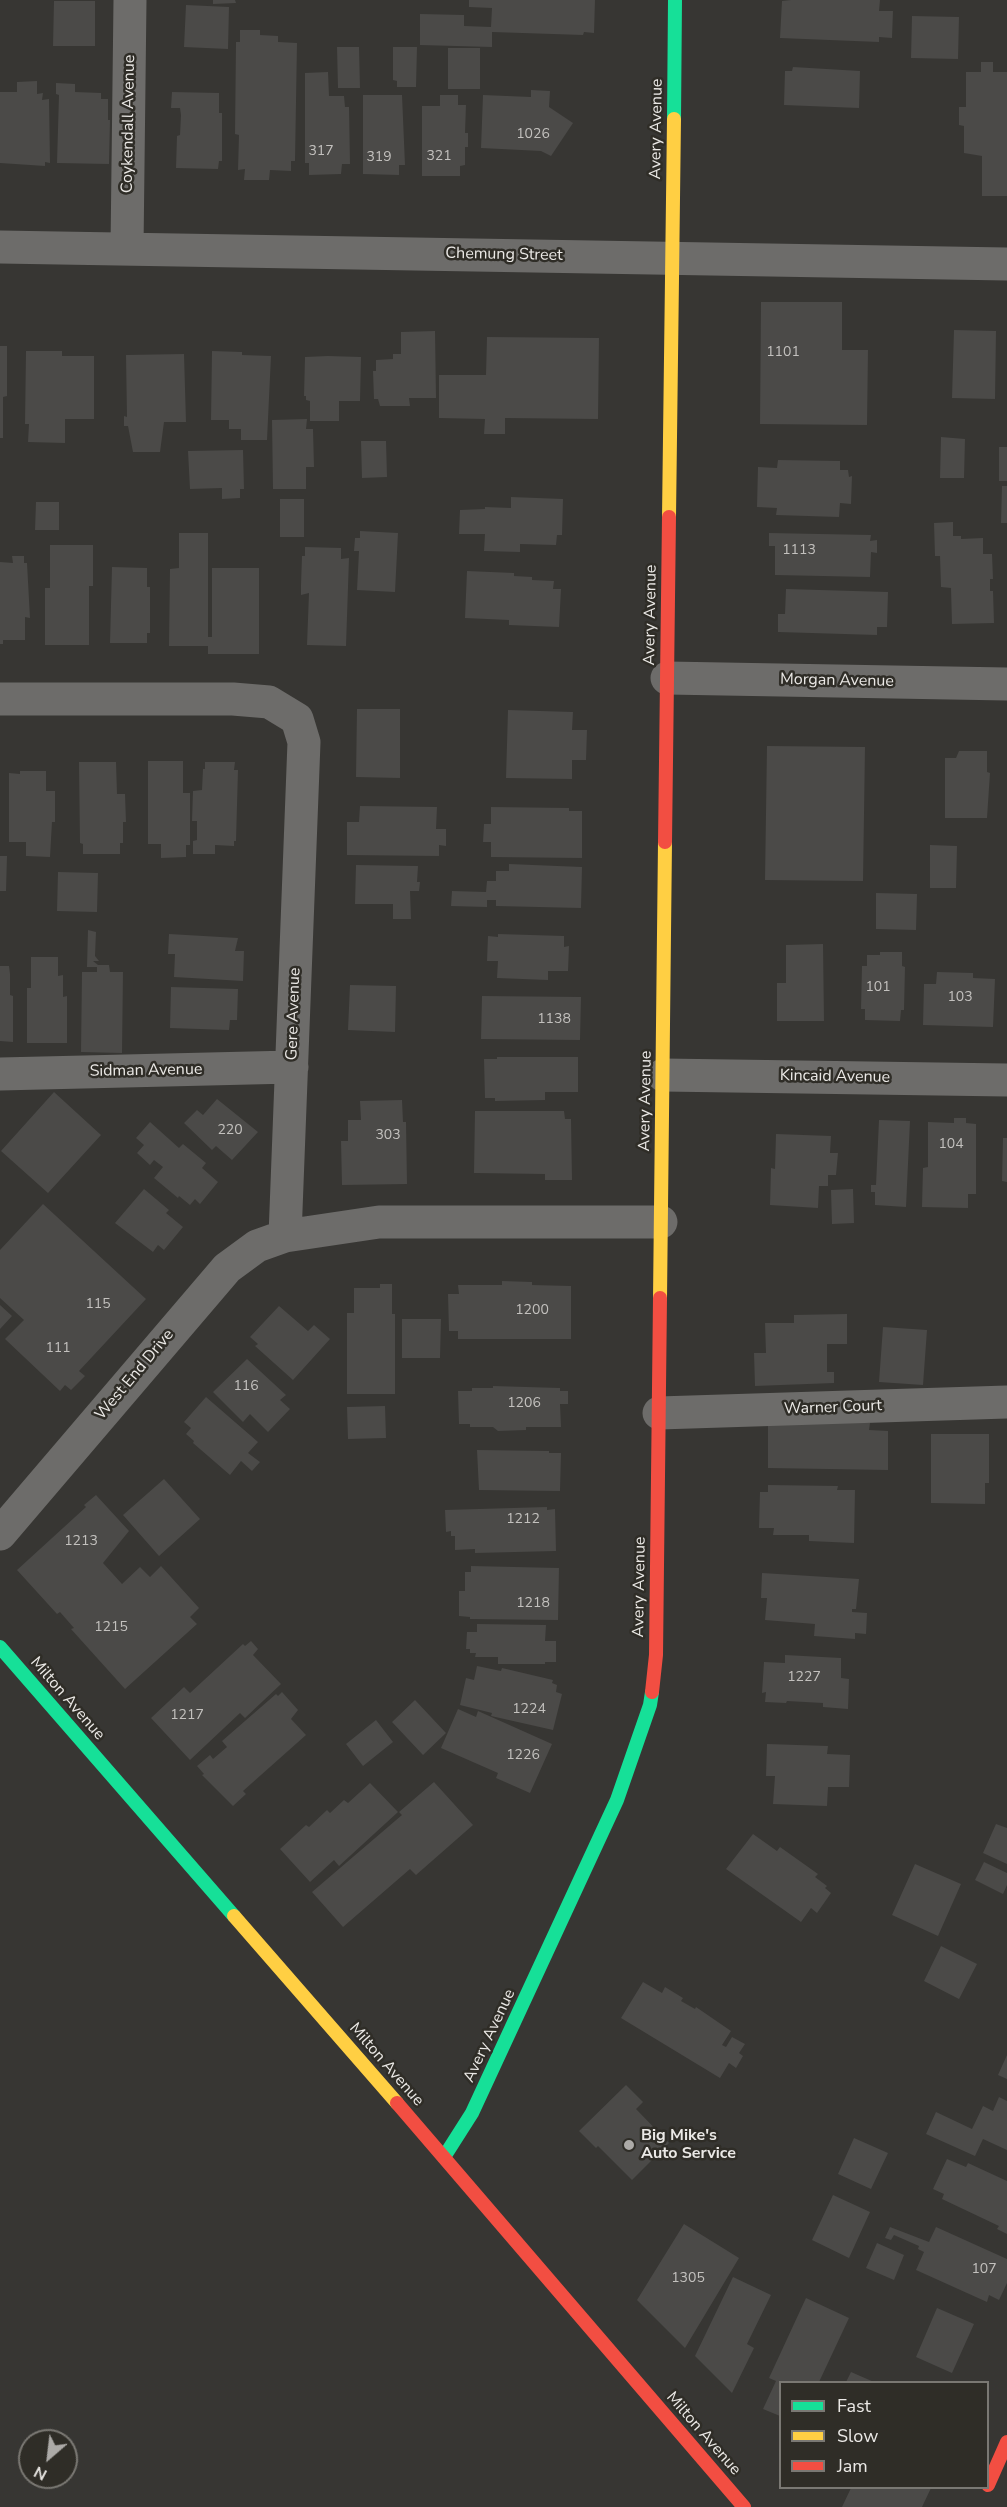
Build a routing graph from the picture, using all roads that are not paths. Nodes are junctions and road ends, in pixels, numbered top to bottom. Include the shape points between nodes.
1 (130, 0) edge
2 (675, 0) edge
3 (0, 247) edge
4 (127, 248) junction
5 (672, 258) junction
6 (1007, 264) edge
7 (667, 678) junction
8 (1007, 684) edge
9 (0, 699) edge
10 (292, 1067) junction
11 (0, 1074) edge
12 (663, 1075) junction
13 (1007, 1080) edge
14 (661, 1222) junction
15 (285, 1236) junction
16 (1007, 1402) edge
17 (659, 1413) junction
18 (0, 1534) edge
19 (0, 1647) edge
20 (444, 2157) junction
21 (1007, 2442) edge
22 (989, 2481) edge
23 (744, 2507) edge

1 - 4 street, Coykendall Avenue
2 - 5 street, Avery Avenue
3 - 4 street, Chemung Street
4 - 5 street, Chemung Street
5 - 6 street, Chemung Street
5 - 7 street, Avery Avenue
7 - 8 street, Morgan Avenue
7 - 12 street, Avery Avenue
9 - 10 street, Gere Avenue via 233,699 269,702 297,719 304,742
10 - 11 street, Sidman Avenue
10 - 15 street, Gere Avenue
12 - 13 street, Kincaid Avenue
12 - 14 street, Avery Avenue
14 - 15 street via 379,1222
14 - 17 street, Avery Avenue
15 - 18 street, West End Drive via 257,1246 227,1268
16 - 17 street, Warner Court
17 - 20 street, Avery Avenue via 656,1655 650,1705 617,1800 472,2113
19 - 20 street, Milton Avenue
20 - 23 street, Milton Avenue
21 - 22 street

